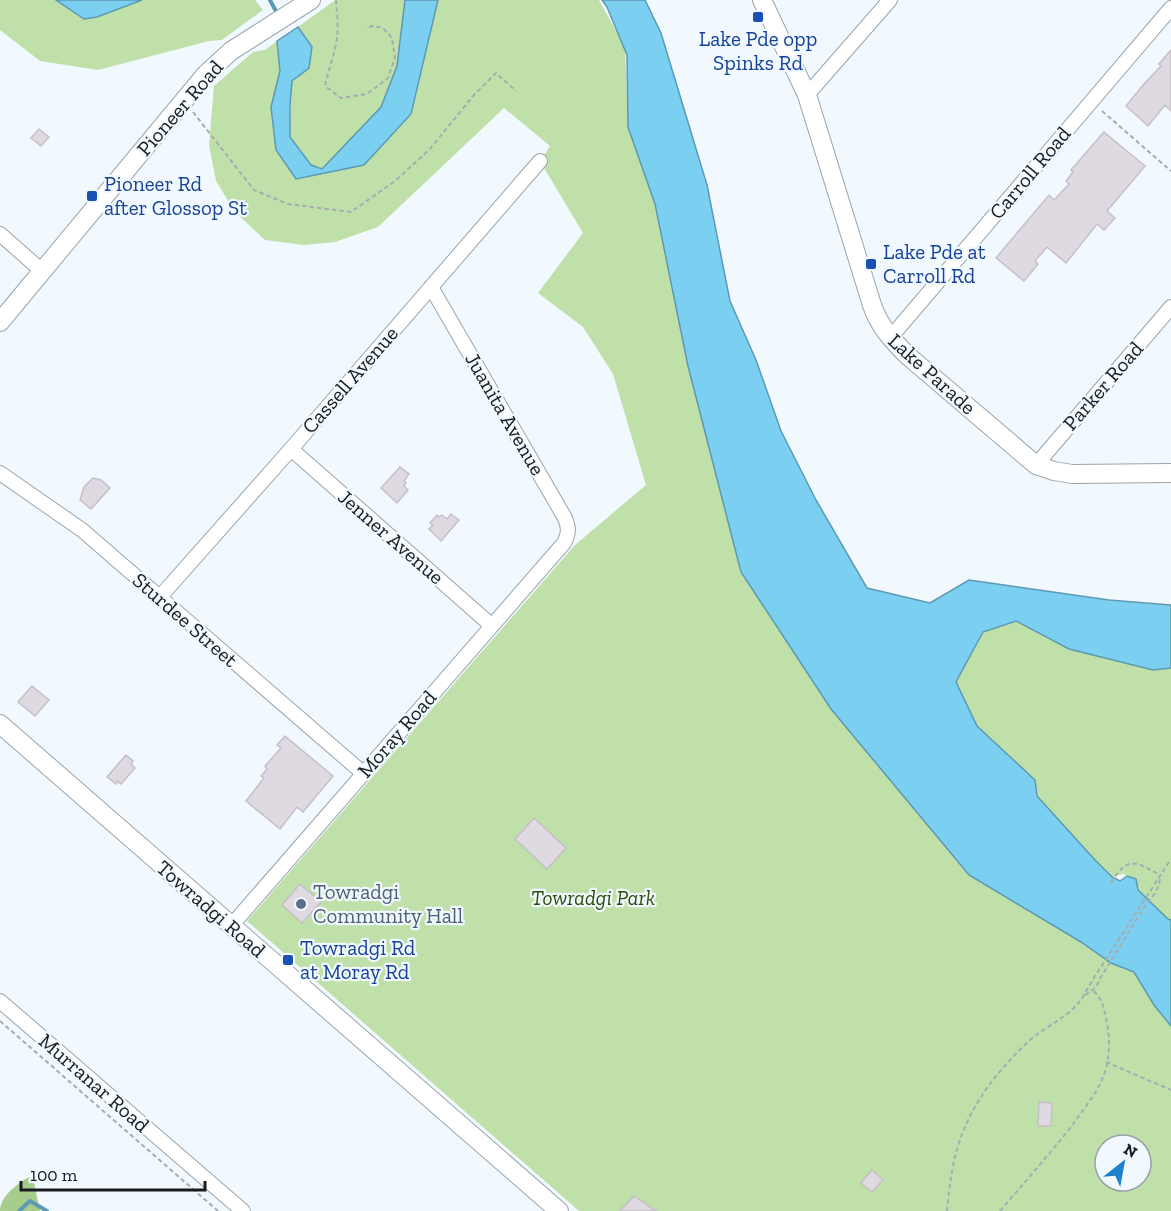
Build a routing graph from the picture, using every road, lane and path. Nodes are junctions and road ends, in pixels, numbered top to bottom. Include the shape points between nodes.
1 (336, 0) edge
2 (762, 0) edge
3 (890, 0) edge
4 (308, 2) edge
5 (1171, 8) edge
6 (366, 29) dead end
7 (516, 91) dead end
8 (807, 95) junction
9 (183, 101) junction
10 (1090, 101) junction
11 (540, 161) dead end
12 (1171, 171) edge
13 (0, 234) edge
14 (42, 271) junction
15 (431, 287) junction
16 (1171, 307) edge
17 (0, 322) edge
18 (890, 338) junction
19 (291, 449) junction
20 (1036, 465) junction
21 (0, 473) edge
22 (1171, 473) edge
23 (564, 543) joint
24 (159, 598) junction
25 (491, 626) junction
26 (0, 724) edge
27 (363, 774) junction
28 (1171, 859) edge
29 (1160, 875) junction
30 (1111, 883) dead end
31 (231, 926) junction
32 (1093, 990) junction
33 (1083, 996) junction
34 (0, 1001) edge
35 (0, 1021) edge
36 (1106, 1062) junction
37 (1171, 1090) edge
38 (218, 1211) edge
39 (243, 1211) edge
40 (559, 1211) edge
41 (947, 1211) edge
42 (1000, 1211) edge

1 - 6 path via 336,43 325,86 341,98 367,94 388,78 395,58 392,38 383,28
2 - 8 main road, Lake Parade
3 - 8 street
4 - 9 main road, Pioneer Road via 231,51
5 - 10 street, Carroll Road
7 - 9 path via 496,73 429,150 395,181 351,212 288,204 254,190
8 - 18 main road, Lake Parade via 872,305
9 - 14 main road, Pioneer Road
10 - 12 path
10 - 18 street, Carroll Road
11 - 15 street, Cassell Avenue
13 - 14 street
14 - 17 main road, Pioneer Road
15 - 19 street, Cassell Avenue
15 - 23 street, Juanita Avenue via 565,518 568,535
16 - 20 street, Parker Road
18 - 20 main road, Lake Parade
19 - 24 street, Cassell Avenue
19 - 25 street, Jenner Avenue
20 - 22 main road, Lake Parade via 1072,474
21 - 24 street, Sturdee Street via 82,530
23 - 25 street, Moray Road
24 - 27 street, Sturdee Street
25 - 27 street, Moray Road
26 - 31 main road, Towradgi Road
27 - 31 street, Moray Road
28 - 29 path
29 - 30 path via 1131,864 1122,867
29 - 32 path via 1154,897
29 - 33 path
31 - 40 main road, Towradgi Road
32 - 33 path
32 - 36 path via 1104,1007 1108,1031
33 - 41 path via 1069,1013 1005,1064 978,1101 956,1153
34 - 39 street, Murranar Road
35 - 38 path
36 - 37 path
36 - 42 path via 1103,1076 1086,1106 1046,1160

